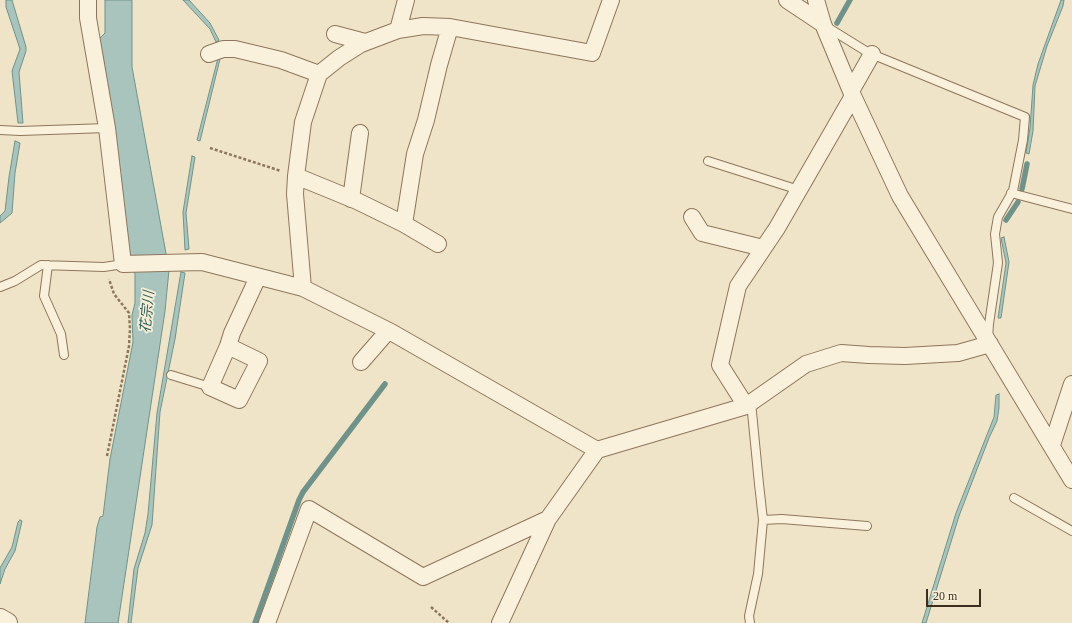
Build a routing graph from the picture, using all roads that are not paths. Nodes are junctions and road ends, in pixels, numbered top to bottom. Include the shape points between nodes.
1 (88, 0) edge
2 (406, 0) edge
3 (611, 0) edge
4 (787, 0) edge
5 (816, 0) edge
6 (823, 24) junction
7 (450, 27) junction
8 (398, 30) junction
9 (335, 34) dead end
10 (365, 42) junction
11 (209, 54) dead end
12 (872, 54) junction
13 (319, 74) junction
14 (852, 93) junction
15 (107, 128) junction
16 (0, 130) edge
17 (360, 133) dead end
18 (708, 161) dead end
19 (296, 176) junction
20 (799, 190) junction
21 (1011, 194) junction
22 (351, 199) junction
23 (1072, 209) edge
24 (692, 216) dead end
25 (404, 224) junction
26 (438, 244) dead end
27 (763, 248) junction
28 (123, 264) junction
29 (48, 265) junction
30 (258, 276) junction
31 (0, 287) edge
32 (303, 288) junction
33 (388, 331) junction
34 (989, 343) junction
35 (228, 346) junction
36 (64, 355) dead end
37 (361, 362) dead end
38 (171, 375) dead end
39 (1072, 384) edge
40 (210, 387) junction
41 (749, 404) junction
42 (1052, 445) junction
43 (597, 450) junction
44 (1072, 480) edge
45 (1014, 498) dead end
46 (548, 519) junction
47 (763, 520) junction
48 (866, 526) dead end
49 (1072, 531) edge
50 (0, 619) edge
51 (7, 623) edge
52 (267, 623) edge
53 (500, 623) edge
54 (750, 623) edge

1 - 15 street via 88,18
2 - 8 street
3 - 7 street via 592,53
4 - 6 street
5 - 6 street
6 - 12 lane
6 - 14 street
7 - 8 street via 423,26
7 - 25 street via 415,154
8 - 10 street
9 - 10 street
10 - 13 street
11 - 13 street via 223,49 235,49 281,60
12 - 14 street
12 - 21 lane via 1025,118 1023,140
13 - 19 street via 303,122
14 - 20 street
14 - 34 street via 900,196
15 - 16 lane
15 - 28 street
17 - 22 street
18 - 20 lane
19 - 22 street
19 - 32 street via 295,194
20 - 27 street
21 - 23 lane
21 - 34 lane via 998,217 995,234 998,263 989,324
22 - 25 street
24 - 27 street via 702,233
25 - 26 street
27 - 41 street via 738,286 720,365
28 - 29 lane via 104,267
28 - 30 street via 202,262
29 - 31 lane via 41,265
29 - 36 lane via 44,296 61,334
30 - 32 street
30 - 35 street
32 - 33 street
33 - 37 street
33 - 43 street
34 - 41 street via 958,353 905,356 841,353 806,364
34 - 42 street
35 - 40 street
35 - 40 street via 259,361 239,400
38 - 40 lane
39 - 42 street
41 - 43 street
41 - 47 lane
42 - 44 street
43 - 46 street
45 - 49 lane
46 - 52 street via 423,576 309,509
46 - 53 street
47 - 48 lane via 782,519
47 - 54 lane
50 - 51 street

